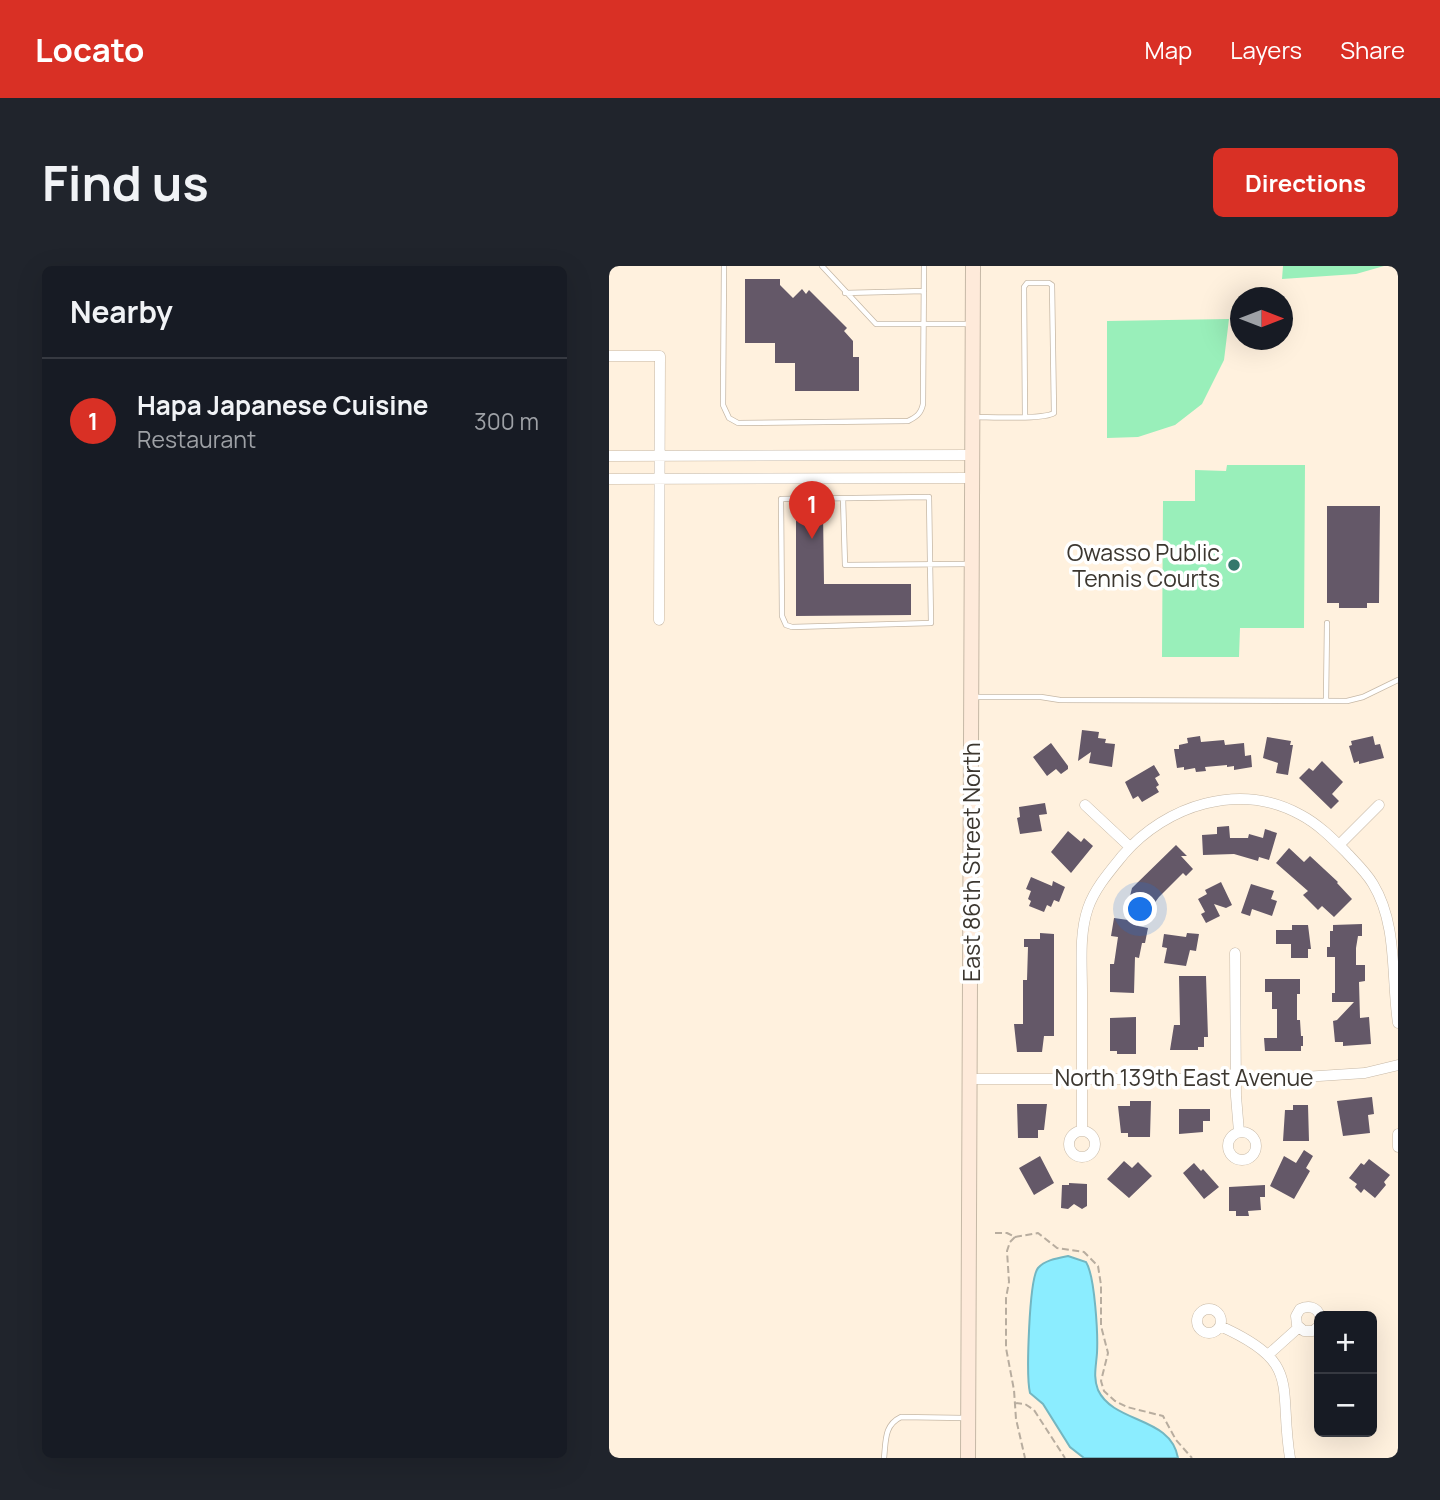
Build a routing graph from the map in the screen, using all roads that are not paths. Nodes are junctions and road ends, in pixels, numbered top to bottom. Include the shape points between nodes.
1 (724, 266) edge
2 (822, 266) edge
3 (924, 266) edge
4 (973, 266) edge
5 (924, 291) junction
6 (845, 293) junction
7 (973, 324) junction
8 (923, 325) junction
9 (609, 356) edge
10 (973, 417) junction
11 (1025, 417) junction
12 (973, 455) junction
13 (609, 456) edge
14 (659, 456) junction
15 (973, 478) junction
16 (609, 479) edge
17 (659, 479) junction
18 (843, 498) junction
19 (973, 564) junction
20 (931, 565) junction
21 (659, 620) dead end
22 (1327, 623) dead end
23 (1398, 680) edge
24 (973, 697) junction
25 (1326, 701) junction
26 (1086, 805) dead end
27 (1379, 805) dead end
28 (1339, 845) junction
29 (1130, 847) junction
30 (1235, 953) dead end
31 (1398, 1023) edge
32 (1398, 1065) edge
33 (1082, 1078) junction
34 (970, 1079) junction
35 (1236, 1079) junction
36 (1082, 1130) dead end
37 (1239, 1132) dead end
38 (1398, 1134) edge
39 (1398, 1147) edge
40 (1316, 1311) edge
41 (1220, 1326) dead end
42 (1299, 1328) junction
43 (1314, 1329) edge
44 (1269, 1354) junction
45 (968, 1418) junction
46 (884, 1458) edge
47 (968, 1458) edge
48 (1290, 1458) edge

1 - 8 lane via 723,405 729,418 738,423 908,422 923,404
2 - 6 lane
3 - 5 lane
4 - 7 main road, East 86th Street North
5 - 6 lane
5 - 8 lane
6 - 8 lane via 876,324
7 - 8 lane
7 - 10 main road, East 86th Street North
9 - 14 street via 660,356
10 - 11 lane
10 - 12 main road, East 86th Street North
11 - 11 lane via 1054,413 1049,283 1024,287
12 - 14 street
12 - 15 main road, East 86th Street North
13 - 14 street
14 - 17 street
15 - 17 street
15 - 19 main road, East 86th Street North
16 - 17 street
17 - 21 street
18 - 20 lane via 845,565
18 - 20 lane via 929,497
18 - 20 lane via 781,499 782,616 786,625 931,623
19 - 20 lane
19 - 24 main road, East 86th Street North
22 - 25 lane
23 - 25 lane via 1363,697
24 - 25 lane
24 - 34 main road, East 86th Street North
26 - 29 street
27 - 28 street
28 - 29 street via 1288,808 1234,800 1182,810
28 - 31 street via 1373,883 1387,914
29 - 33 street via 1098,888 1084,925
30 - 35 street
32 - 35 street, North 139th East Avenue via 1365,1073
33 - 34 street, North 139th East Avenue
33 - 35 street, North 139th East Avenue
33 - 36 street
34 - 45 main road, East 86th Street North
35 - 37 street
38 - 39 street
40 - 42 street via 1303,1308 1296,1316
41 - 44 street
42 - 43 street via 1308,1332
42 - 44 street
44 - 48 street via 1285,1387
45 - 46 lane via 901,1417 891,1422 887,1431
45 - 47 main road, East 86th Street North

